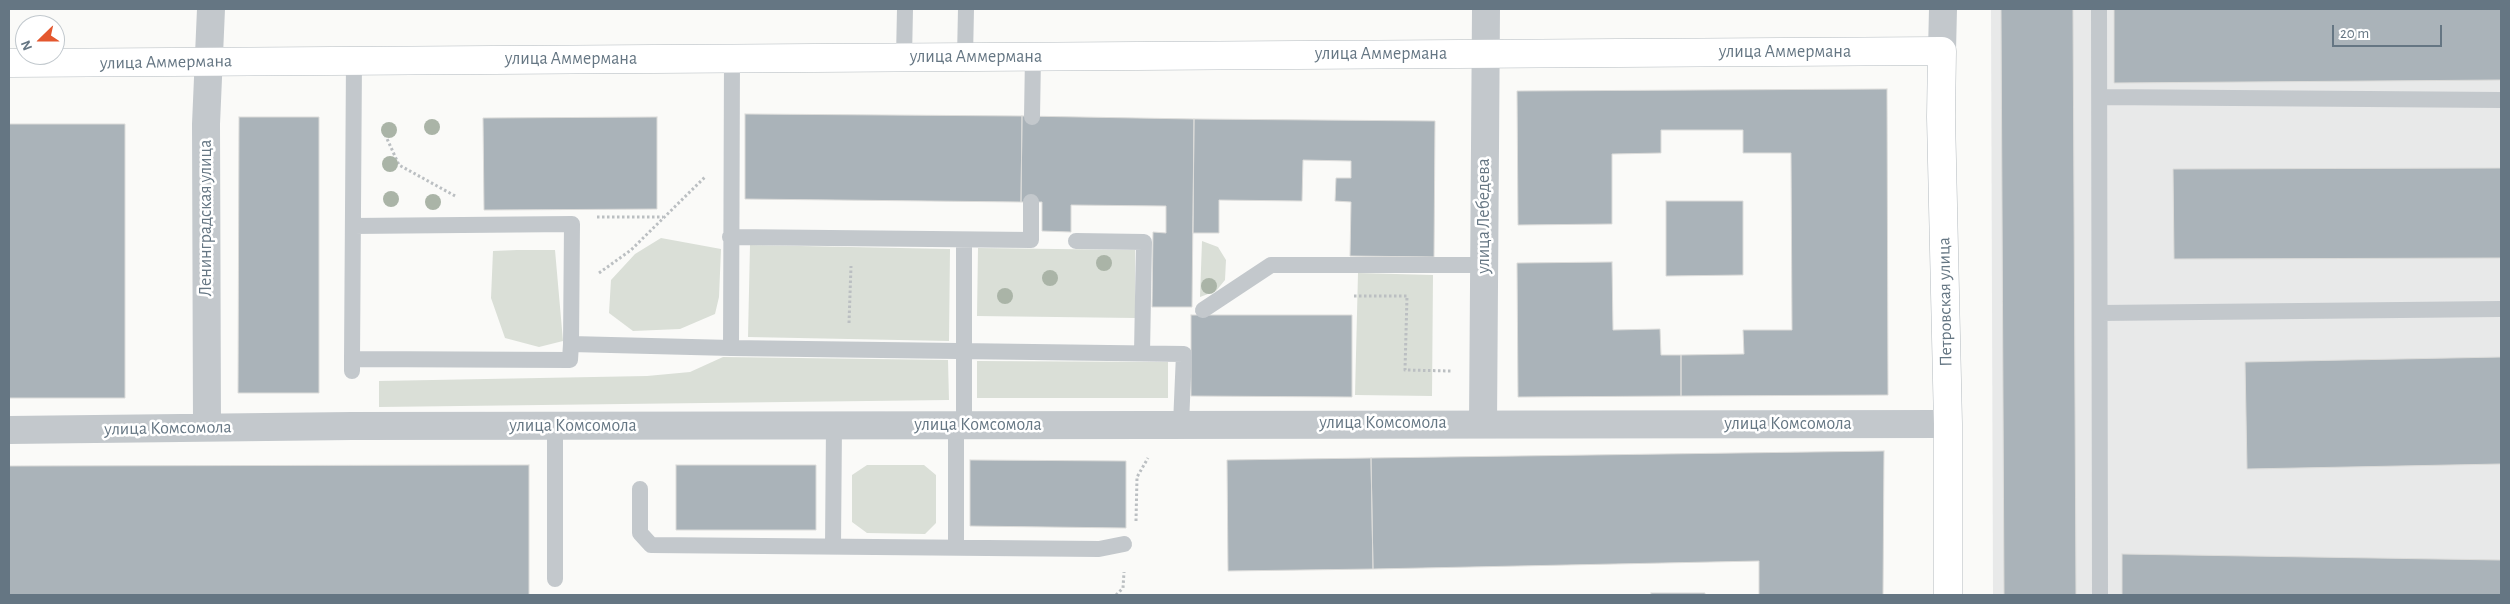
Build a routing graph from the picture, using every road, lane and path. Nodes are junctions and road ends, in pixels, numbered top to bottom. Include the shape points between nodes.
1 (211, 9) edge
2 (905, 9) edge
3 (966, 9) edge
4 (1486, 9) edge
5 (1943, 9) edge
6 (2099, 9) edge
7 (1942, 51) junction
8 (1485, 54) junction
9 (1033, 56) junction
10 (904, 57) junction
11 (965, 57) junction
12 (732, 58) junction
13 (354, 60) junction
14 (209, 61) junction
15 (9, 63) edge
16 (354, 89) junction
17 (2100, 97) junction
18 (2501, 100) edge
19 (1032, 117) dead end
20 (731, 156) junction
21 (1031, 202) dead end
22 (663, 217) junction
23 (572, 224) junction
24 (498, 225) junction
25 (353, 226) junction
26 (730, 236) junction
27 (964, 240) junction
28 (1076, 241) dead end
29 (851, 264) dead end
30 (1483, 265) junction
31 (572, 282) junction
32 (1354, 296) dead end
33 (2501, 309) edge
34 (1202, 310) dead end
35 (2100, 313) junction
36 (849, 324) dead end
37 (571, 344) junction
38 (730, 348) junction
39 (964, 351) junction
40 (1142, 352) junction
41 (1454, 371) dead end
42 (1483, 423) junction
43 (1182, 424) junction
44 (1948, 424) junction
45 (834, 425) junction
46 (960, 425) junction
47 (555, 426) junction
48 (207, 427) junction
49 (9, 430) edge
50 (1153, 451) dead end
51 (640, 490) dead end
52 (1124, 544) joint
53 (833, 546) junction
54 (956, 547) junction
55 (555, 579) dead end
56 (1948, 595) edge
57 (2100, 595) edge

1 - 14 street, Ленинградская улица
2 - 10 lane
3 - 11 lane
4 - 8 street, улица Лебедева
5 - 7 street, Петровская улица
6 - 17 lane
7 - 8 street, улица Аммермана
7 - 44 street, Петровская улица
8 - 9 street, улица Аммермана
8 - 30 street, улица Лебедева
9 - 11 street, улица Аммермана
9 - 19 lane
10 - 11 street, улица Аммермана
10 - 12 street, улица Аммермана
12 - 13 street, улица Аммермана
12 - 20 lane
13 - 14 street, улица Аммермана
13 - 16 lane
14 - 15 street, улица Аммермана
14 - 48 street, Ленинградская улица via 206,124
16 - 24 path via 377,119 399,165 484,210
16 - 25 lane
17 - 18 lane
17 - 35 lane
20 - 22 path via 694,185
20 - 26 lane
21 - 27 lane via 1031,240
22 - 23 path via 579,217
22 - 31 path via 631,250 605,270
23 - 24 lane
23 - 31 lane
24 - 25 lane
25 - 37 lane via 352,365 570,360
26 - 27 lane
26 - 38 lane
27 - 39 lane
28 - 40 lane via 1144,242
29 - 36 path
30 - 34 lane via 1271,265
30 - 42 street, улица Лебедева
31 - 37 lane
32 - 41 path via 1407,296 1405,370
33 - 35 lane
35 - 57 lane
37 - 38 lane
38 - 39 lane
39 - 40 lane
39 - 46 lane
40 - 43 lane via 1184,354
42 - 43 street, улица Комсомола
42 - 44 street, улица Комсомола
43 - 46 street, улица Комсомола
44 - 56 street, Петровская улица
45 - 46 street, улица Комсомола
45 - 47 street, улица Комсомола
45 - 53 lane
46 - 54 lane
47 - 48 street, улица Комсомола
47 - 55 lane
48 - 49 street, улица Комсомола
50 - 52 path via 1136,477 1136,535
51 - 53 lane via 640,533 651,545
52 - 54 lane via 1099,549
53 - 54 lane

